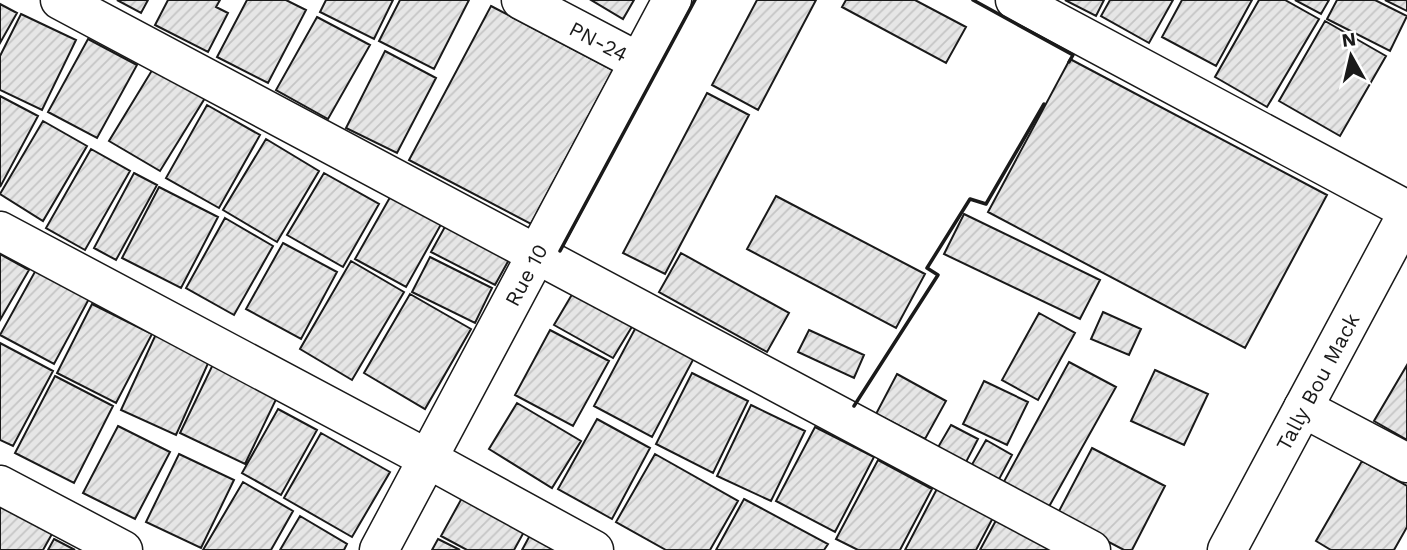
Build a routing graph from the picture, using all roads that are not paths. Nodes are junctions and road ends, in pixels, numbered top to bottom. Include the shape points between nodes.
1 (60, 0) edge
2 (521, 0) edge
3 (672, 0) edge
4 (1015, 0) edge
5 (639, 62) junction
6 (1407, 212) edge
7 (0, 232) edge
8 (536, 254) junction
9 (1303, 408) junction
10 (428, 459) junction
11 (1407, 463) edge
12 (0, 485) edge
13 (123, 550) edge
14 (379, 550) edge
15 (594, 550) edge
16 (1091, 550) edge
17 (1227, 550) edge

1 - 8 street
2 - 5 street, PN-24
3 - 5 street, Rue 10
4 - 6 street
5 - 8 street, Rue 10
6 - 9 street, Tally Bou Mack
7 - 10 street
8 - 10 street, Rue 10
8 - 16 street
9 - 11 street
9 - 17 street, Tally Bou Mack
10 - 14 street, Rue 10
10 - 15 street
12 - 13 street

